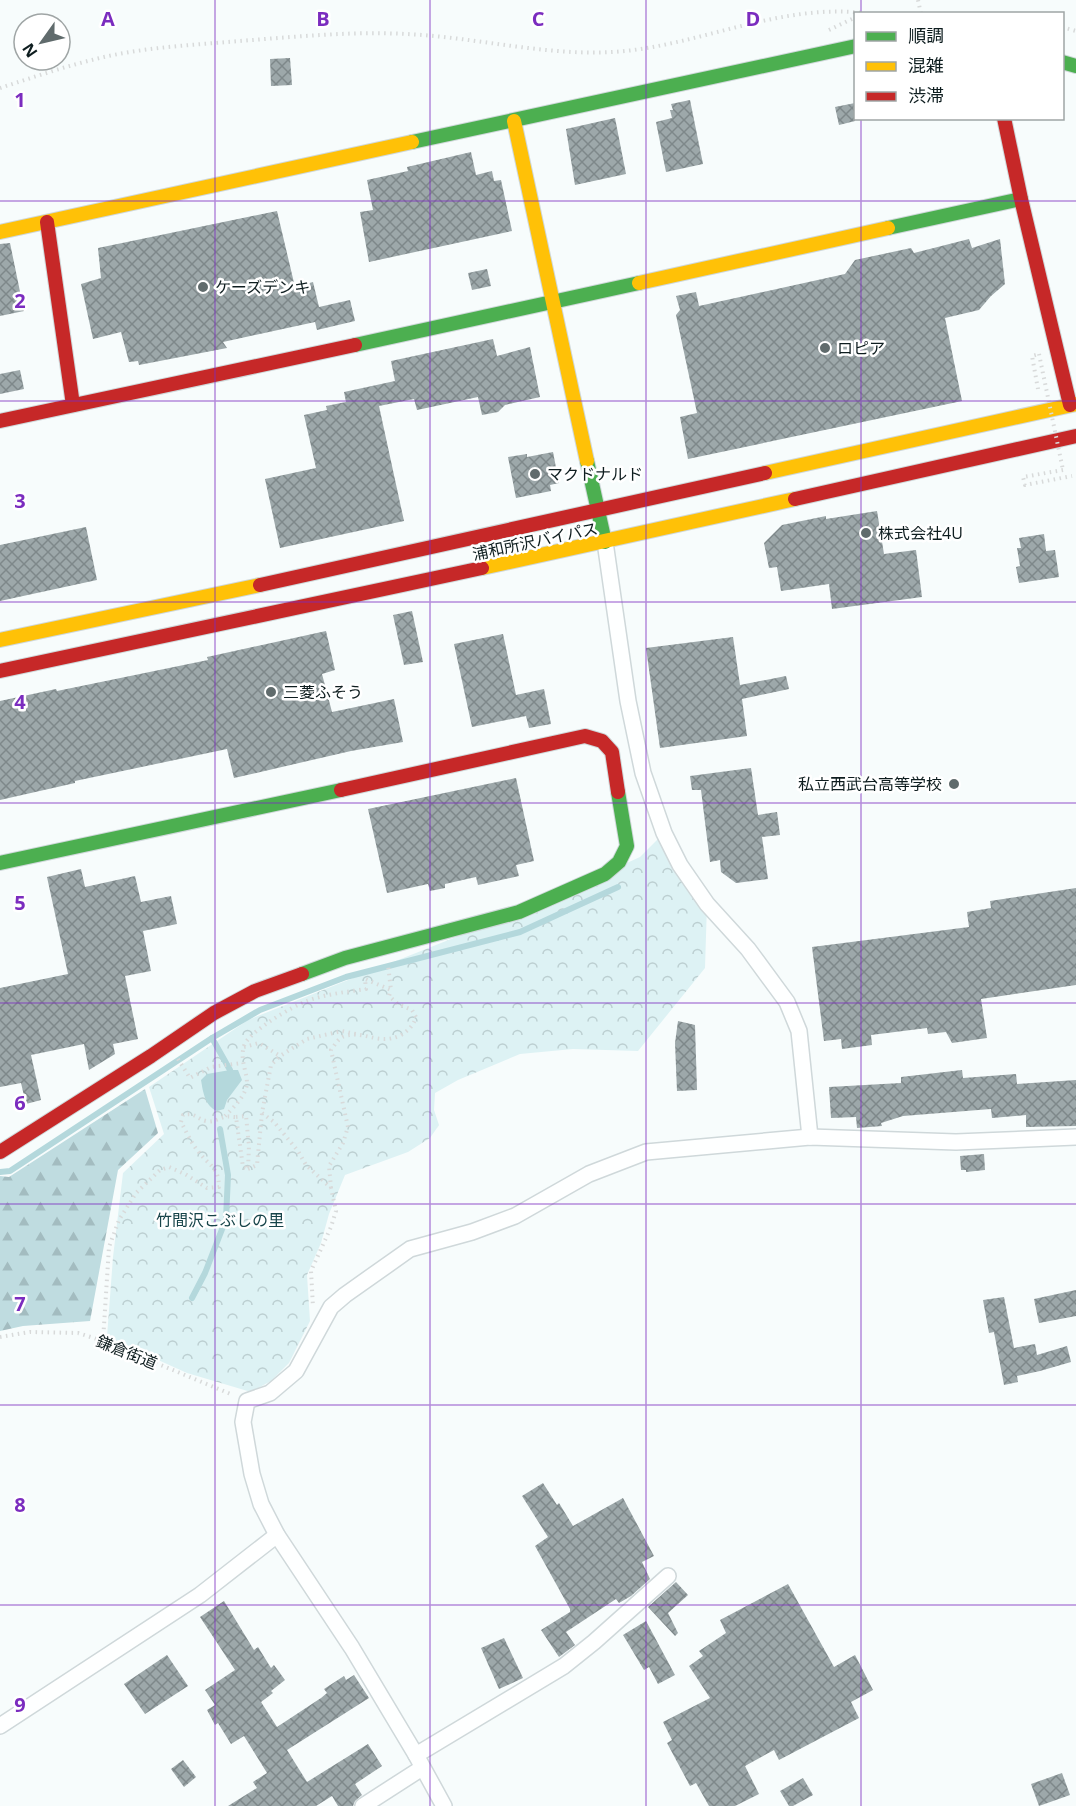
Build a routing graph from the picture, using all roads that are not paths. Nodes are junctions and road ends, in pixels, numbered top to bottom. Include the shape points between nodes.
1 (854, 46) edge
2 (1004, 120) edge
3 (514, 121) junction
4 (1021, 199) junction
5 (47, 222) junction
6 (0, 232) edge
7 (552, 302) junction
8 (73, 405) junction
9 (1073, 405) edge
10 (0, 421) edge
11 (1076, 427) edge
12 (1076, 436) edge
13 (598, 509) junction
14 (605, 542) junction
15 (0, 640) edge
16 (0, 671) edge
17 (0, 863) edge
18 (810, 1137) junction
19 (1076, 1137) edge
20 (0, 1152) edge
21 (277, 1535) junction
22 (668, 1576) dead end
23 (0, 1726) edge
24 (419, 1761) junction
25 (363, 1806) edge
26 (444, 1806) edge

1 - 3 main road
2 - 4 main road
3 - 5 main road
3 - 7 main road
4 - 7 main road
4 - 9 main road
5 - 6 main road
5 - 8 main road
7 - 8 main road
7 - 13 main road
8 - 10 main road
9 - 11 street
9 - 13 main road, 浦和所沢バイパス
12 - 14 main road, 浦和所沢バイパス
13 - 14 main road
13 - 15 main road, 浦和所沢バイパス
14 - 16 main road, 浦和所沢バイパス
14 - 18 street via 628,701 643,773 680,865 787,1002 799,1031
17 - 20 main road via 585,736 602,741 612,752 627,846 616,867 605,874 519,912 345,958 255,991 214,1013
18 - 19 street via 956,1142
18 - 21 street via 646,1152 589,1174 515,1216 410,1249 345,1295 331,1307 296,1371 270,1393 247,1401 243,1422 252,1474 261,1504
21 - 23 street via 200,1595
21 - 24 street via 352,1648
22 - 24 street via 564,1666
24 - 25 street
24 - 26 street

